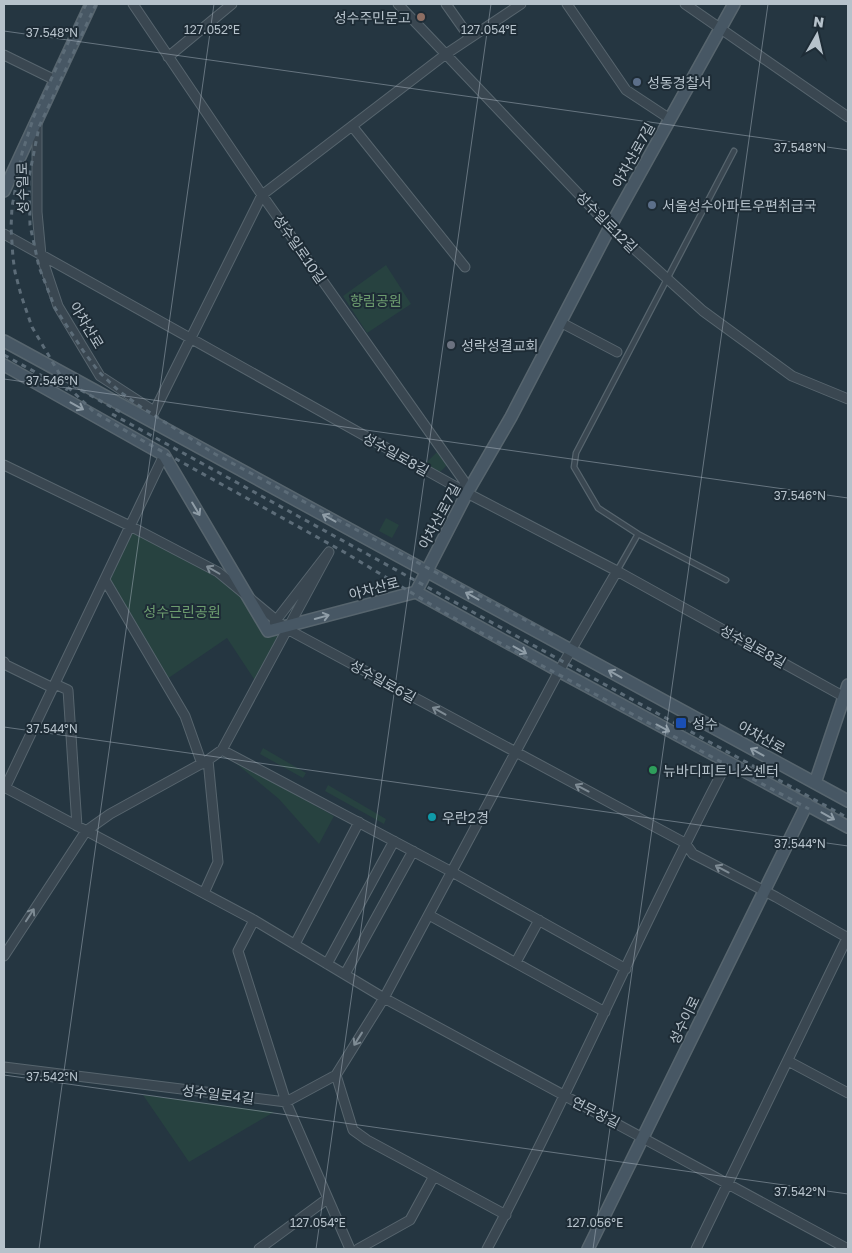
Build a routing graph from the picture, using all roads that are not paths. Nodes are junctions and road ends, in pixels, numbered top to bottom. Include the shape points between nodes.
1 (91, 4) edge
2 (133, 4) edge
3 (232, 4) edge
4 (398, 4) edge
5 (446, 4) edge
6 (521, 4) edge
7 (567, 4) edge
8 (685, 4) edge
9 (734, 4) edge
10 (721, 28) junction
11 (470, 38) junction
12 (446, 54) junction
13 (4, 55) edge
14 (168, 57) junction
15 (55, 80) junction
16 (848, 117) edge
17 (670, 119) junction
18 (36, 121) junction
19 (352, 126) junction
20 (734, 151) dead end
21 (4, 190) edge
22 (262, 195) junction
23 (610, 227) junction
24 (4, 234) edge
25 (41, 255) junction
26 (465, 267) dead end
27 (667, 279) junction
28 (560, 322) junction
29 (190, 339) junction
30 (4, 341) edge
31 (617, 352) dead end
32 (4, 365) edge
33 (848, 399) edge
34 (152, 416) junction
35 (164, 455) junction
36 (4, 465) edge
37 (468, 493) junction
38 (130, 526) junction
39 (638, 534) junction
40 (617, 571) junction
41 (427, 572) junction
42 (105, 580) junction
43 (726, 580) dead end
44 (416, 592) junction
45 (288, 629) junction
46 (268, 631) junction
47 (569, 656) junction
48 (4, 662) edge
49 (559, 672) junction
50 (54, 686) junction
51 (847, 693) edge
52 (222, 750) junction
53 (515, 753) junction
54 (205, 762) junction
55 (727, 763) junction
56 (816, 783) junction
57 (5, 788) edge
58 (848, 801) edge
59 (807, 804) junction
60 (359, 822) junction
61 (76, 826) junction
62 (848, 827) edge
63 (86, 831) junction
64 (394, 841) junction
65 (684, 844) junction
66 (413, 851) junction
67 (452, 872) junction
68 (765, 891) junction
69 (204, 894) junction
70 (429, 915) junction
71 (254, 920) junction
72 (538, 920) junction
73 (848, 937) edge
74 (294, 944) junction
75 (4, 956) edge
76 (516, 962) junction
77 (327, 964) junction
78 (626, 969) junction
79 (345, 974) junction
80 (384, 998) junction
81 (605, 1012) junction
82 (788, 1061) junction
83 (4, 1067) edge
84 (336, 1075) junction
85 (848, 1093) edge
86 (564, 1096) junction
87 (286, 1102) junction
88 (643, 1136) junction
89 (434, 1176) junction
90 (728, 1183) junction
91 (327, 1200) junction
92 (506, 1215) junction
93 (259, 1249) edge
94 (350, 1249) edge
95 (358, 1249) edge
96 (488, 1249) edge
97 (588, 1249) edge
98 (696, 1249) edge
99 (848, 1249) edge

1 - 15 main road, 성수일로
2 - 14 street, 성수일로10길
3 - 14 street
4 - 12 street, 성수일로12길
5 - 11 street
6 - 11 street
7 - 17 street via 626,90
8 - 10 street
9 - 10 main road, 아차산로7길
10 - 16 street
10 - 17 main road, 아차산로7길
11 - 12 street
12 - 19 street
12 - 23 street, 성수일로12길
13 - 15 street
14 - 22 street, 성수일로10길
15 - 18 main road, 성수일로
17 - 23 main road, 아차산로7길
18 - 21 main road, 성수일로
18 - 25 street, 성수일로
19 - 22 street
19 - 26 street
20 - 27 lane
22 - 29 street
22 - 37 street, 성수일로10길 via 464,481
23 - 27 street, 성수일로12길
23 - 28 main road, 아차산로7길
24 - 25 street, 성수일로8길
25 - 29 street, 성수일로8길
25 - 34 street, 아차산로 via 58,306 100,376
27 - 33 street, 성수일로12길 via 703,311 792,376
27 - 39 lane via 576,453 574,467 598,508
28 - 31 street
28 - 37 main road, 아차산로7길
29 - 34 street
29 - 37 street, 성수일로8길
30 - 34 main road, 아차산로
32 -> 35 main road
41 -> 34 main road, 아차산로
35 - 38 street
35 -> 46 main road
36 - 38 street, 성수일로6길
37 - 40 street, 성수일로8길
37 - 41 main road, 아차산로7길
38 - 42 street
45 -> 38 street, 성수일로6길 via 218,572
39 - 40 lane
39 - 43 lane
40 - 47 street
40 - 51 street, 성수일로8길
41 - 44 main road, 아차산로7길
47 -> 41 main road, 아차산로
42 - 50 street
42 - 54 street via 185,716
46 -> 44 main road, 아차산로
44 -> 49 main road, 아차산로
45 - 46 street via 329,552
45 - 52 street
53 -> 45 street, 성수일로6길
47 - 49 street
56 -> 47 main road, 아차산로
48 - 50 street
49 - 53 street
49 -> 55 main road, 아차산로
50 - 57 street
50 - 61 street via 68,690
51 - 56 main road
52 - 54 street
52 - 60 street
65 -> 53 street, 성수일로6길
53 - 67 street
54 - 63 street via 110,814
54 - 69 street via 218,862
55 - 59 main road, 아차산로
55 - 65 street
56 - 58 main road, 아차산로
57 - 61 street, 연무장길
59 -> 62 main road, 아차산로
59 - 68 main road, 성수이로
60 - 64 street
60 - 74 street
61 - 63 street, 연무장길
63 - 69 street, 연무장길
75 -> 63 street
64 - 66 street
64 - 77 street
68 -> 65 street, 성수일로6길 via 693,854
65 - 78 street
66 - 67 street
66 - 79 street
67 - 70 street
67 - 72 street
68 - 73 street, 성수일로6길
68 - 88 main road, 성수이로
69 - 71 street, 연무장길
70 - 76 street
70 - 80 street
71 - 74 street, 연무장길
71 - 87 street via 238,951
72 - 76 street
72 - 78 street
73 - 82 street
74 - 77 street, 연무장길
76 - 81 street
77 - 79 street, 연무장길
78 - 81 street
79 - 80 street, 연무장길
80 -> 84 street
80 - 86 street, 연무장길
81 - 86 street
82 - 85 street
82 - 90 street
83 - 87 street, 성수일로4길
84 - 87 street
84 - 89 street via 353,1130
86 - 88 street, 연무장길
86 - 92 street
87 - 91 street
88 - 90 street, 연무장길
88 - 97 main road, 성수이로
89 - 92 street
89 - 95 street via 410,1220
90 - 98 street
90 - 99 street, 연무장길
91 - 93 street
91 - 94 street
92 - 96 street

